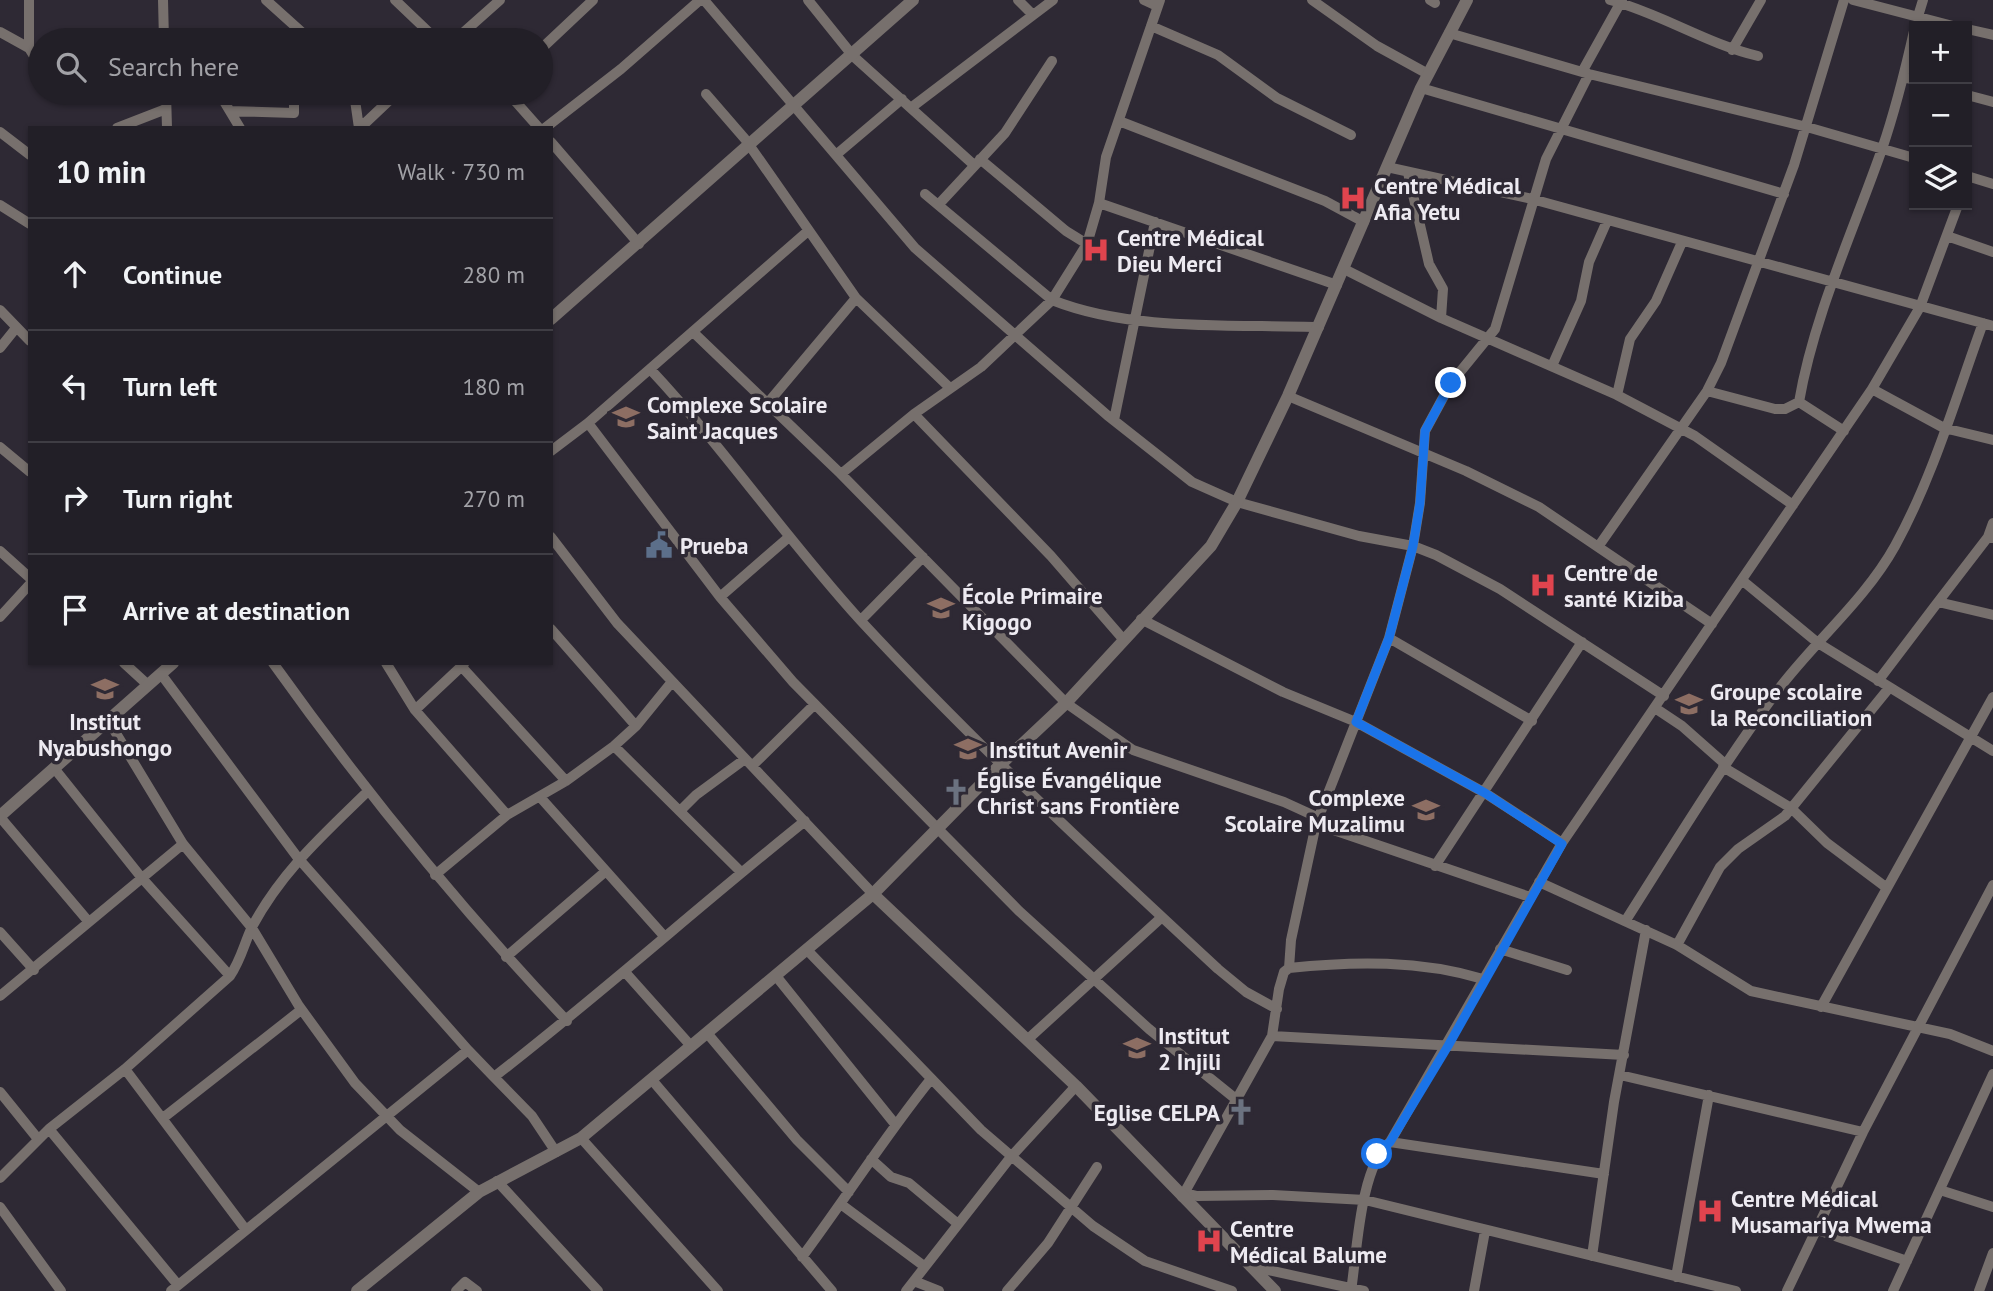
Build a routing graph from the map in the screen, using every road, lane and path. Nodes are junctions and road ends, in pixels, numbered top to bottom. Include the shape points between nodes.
1 (29, 0) edge
2 (163, 0) edge
3 (266, 0) edge
4 (395, 0) edge
5 (500, 0) edge
6 (593, 0) edge
7 (702, 0) edge
8 (808, 0) edge
9 (913, 0) edge
10 (1018, 0) edge
11 (1053, 0) edge
12 (1144, 0) edge
13 (1312, 0) edge
14 (1467, 0) edge
15 (1761, 0) edge
16 (1843, 0) edge
17 (1853, 0) edge
18 (1923, 0) edge
19 (1618, 1) edge
20 (1158, 3) edge
21 (1033, 15) junction
22 (1918, 15) junction
23 (1917, 21) edge
24 (1938, 21) edge
25 (1150, 26) junction
26 (29, 28) edge
27 (164, 28) edge
28 (297, 28) edge
29 (424, 28) edge
30 (471, 28) edge
31 (1972, 30) edge
32 (0, 32) edge
33 (1449, 33) junction
34 (1993, 35) edge
35 (553, 38) edge
36 (28, 47) edge
37 (1732, 50) junction
38 (1909, 51) edge
39 (853, 56) junction
40 (1758, 56) dead end
41 (1052, 61) dead end
42 (1585, 73) junction
43 (1428, 74) junction
44 (1902, 77) junction
45 (1909, 79) edge
46 (1421, 88) junction
47 (706, 94) dead end
48 (1972, 96) edge
49 (902, 99) junction
50 (1993, 102) edge
51 (226, 105) edge
52 (294, 105) edge
53 (356, 105) edge
54 (384, 105) edge
55 (519, 105) edge
56 (796, 106) junction
57 (912, 107) junction
58 (166, 108) joint
59 (230, 111) junction
60 (1119, 121) junction
61 (122, 126) edge
62 (167, 126) edge
63 (239, 126) edge
64 (359, 126) edge
65 (361, 126) edge
66 (537, 126) edge
67 (548, 126) edge
68 (1807, 127) junction
69 (1562, 130) junction
70 (0, 132) edge
71 (1351, 135) dead end
72 (553, 144) edge
73 (750, 146) junction
74 (1882, 148) junction
75 (28, 153) edge
76 (837, 155) junction
77 (1909, 156) edge
78 (977, 162) junction
79 (1387, 167) junction
80 (1408, 173) junction
81 (1972, 178) edge
82 (1993, 184) edge
83 (925, 194) dead end
84 (1784, 194) junction
85 (1532, 199) junction
86 (1099, 202) junction
87 (940, 203) junction
88 (0, 205) edge
89 (1956, 210) edge
90 (1607, 220) junction
91 (28, 222) edge
92 (1155, 222) junction
93 (1363, 222) junction
94 (808, 231) junction
95 (1947, 236) junction
96 (1682, 242) junction
97 (639, 244) junction
98 (1087, 244) junction
99 (1993, 252) edge
100 (1759, 264) junction
101 (1344, 269) junction
102 (1832, 284) junction
103 (1337, 285) junction
104 (856, 298) junction
105 (1052, 300) junction
106 (1920, 307) junction
107 (0, 310) edge
108 (553, 317) edge
109 (1441, 318) junction
110 (1136, 319) junction
111 (1988, 325) edge
112 (1319, 327) junction
113 (16, 328) junction
114 (693, 332) junction
115 (1017, 334) junction
116 (28, 339) edge
117 (1490, 339) junction
118 (0, 348) edge
119 (1552, 366) junction
120 (650, 369) junction
121 (950, 388) junction
122 (1872, 389) junction
123 (1707, 391) junction
124 (1617, 395) junction
125 (1288, 396) junction
126 (1799, 402) junction
127 (767, 404) junction
128 (914, 414) junction
129 (1114, 420) junction
130 (588, 423) junction
131 (1681, 428) junction
132 (1944, 428) junction
133 (1844, 431) junction
134 (1993, 440) edge
135 (0, 447) edge
136 (553, 449) edge
137 (1423, 452) junction
138 (28, 470) edge
139 (841, 474) junction
140 (1237, 502) junction
141 (1793, 505) junction
142 (1993, 523) edge
143 (789, 537) junction
144 (1991, 538) edge
145 (553, 540) edge
146 (1413, 546) junction
147 (1598, 547) junction
148 (0, 551) edge
149 (923, 558) junction
150 (28, 572) edge
151 (1742, 581) junction
152 (28, 586) edge
153 (720, 597) junction
154 (1938, 602) junction
155 (1993, 615) edge
156 (0, 617) edge
157 (1141, 619) junction
158 (861, 620) junction
159 (1712, 624) junction
160 (553, 631) edge
161 (1389, 638) junction
162 (1123, 639) junction
163 (1582, 642) junction
164 (1818, 643) junction
165 (126, 665) edge
166 (171, 665) edge
167 (274, 665) edge
168 (387, 665) edge
169 (462, 665) edge
170 (464, 665) edge
171 (161, 674) junction
172 (1878, 681) junction
173 (671, 684) junction
174 (148, 685) junction
175 (1889, 688) junction
176 (1664, 696) junction
177 (1993, 697) edge
178 (1066, 703) junction
179 (814, 705) junction
180 (1655, 708) junction
181 (415, 710) junction
182 (108, 720) junction
183 (1532, 721) junction
184 (1356, 722) junction
185 (636, 726) junction
186 (1970, 737) junction
187 (614, 746) junction
188 (1993, 751) edge
189 (748, 763) junction
190 (1001, 764) junction
191 (1724, 766) junction
192 (54, 768) junction
193 (566, 781) junction
194 (367, 792) junction
195 (1485, 793) junction
196 (540, 797) junction
197 (1790, 808) junction
198 (680, 811) junction
199 (507, 815) junction
200 (0, 817) edge
201 (805, 821) junction
202 (1317, 821) junction
203 (936, 829) junction
204 (183, 844) junction
205 (1562, 844) junction
206 (298, 858) junction
207 (1435, 866) junction
208 (606, 871) junction
209 (741, 872) junction
210 (435, 875) junction
211 (141, 877) junction
212 (1539, 883) junction
213 (1993, 885) edge
214 (1886, 888) junction
215 (873, 894) junction
216 (1530, 897) junction
217 (1162, 917) junction
218 (1626, 920) junction
219 (88, 921) junction
220 (252, 928) junction
221 (1646, 930) junction
222 (0, 932) edge
223 (664, 936) junction
224 (1677, 945) junction
225 (1500, 949) junction
226 (808, 951) junction
227 (506, 957) junction
228 (1289, 968) junction
229 (33, 970) junction
230 (1567, 970) dead end
231 (625, 972) junction
232 (230, 976) junction
233 (776, 976) junction
234 (1483, 979) junction
235 (1093, 980) junction
236 (0, 996) edge
237 (1821, 1007) junction
238 (1277, 1009) junction
239 (301, 1010) junction
240 (567, 1021) junction
241 (1919, 1026) junction
242 (707, 1033) junction
243 (1272, 1036) junction
244 (1027, 1040) junction
245 (691, 1046) junction
246 (1448, 1046) junction
247 (468, 1050) junction
248 (1993, 1051) edge
249 (1625, 1055) junction
250 (125, 1069) junction
251 (1993, 1074) edge
252 (1620, 1075) junction
253 (494, 1077) junction
254 (931, 1079) junction
255 (652, 1080) junction
256 (1076, 1086) junction
257 (0, 1092) edge
258 (1709, 1095) junction
259 (1237, 1100) junction
260 (386, 1117) junction
261 (163, 1118) junction
262 (895, 1124) junction
263 (49, 1129) junction
264 (1863, 1132) junction
265 (581, 1138) junction
266 (38, 1139) junction
267 (1390, 1142) junction
268 (556, 1152) junction
269 (1010, 1158) junction
270 (871, 1159) junction
271 (1097, 1167) dead end
272 (1604, 1174) junction
273 (0, 1178) edge
274 (497, 1181) junction
275 (1940, 1190) junction
276 (479, 1192) junction
277 (849, 1192) junction
278 (1184, 1195) junction
279 (1365, 1200) junction
280 (842, 1205) junction
281 (0, 1207) edge
282 (1070, 1207) junction
283 (1993, 1207) edge
284 (958, 1224) junction
285 (1815, 1229) junction
286 (246, 1230) junction
287 (1485, 1231) junction
288 (1993, 1253) edge
289 (1592, 1256) junction
290 (802, 1257) junction
291 (1907, 1261) junction
292 (924, 1266) junction
293 (1254, 1268) junction
294 (1676, 1277) junction
295 (914, 1281) junction
296 (174, 1288) edge
297 (1352, 1289) edge
298 (61, 1291) edge
299 (357, 1291) edge
300 (456, 1291) edge
301 (477, 1291) edge
302 (598, 1291) edge
303 (718, 1291) edge
304 (832, 1291) edge
305 (906, 1291) edge
306 (939, 1291) edge
307 (1006, 1291) edge
308 (1232, 1291) edge
309 (1275, 1291) edge
310 (1364, 1291) edge
311 (1474, 1291) edge
312 (1736, 1291) edge
313 (1787, 1291) edge
314 (1892, 1291) edge
315 (1979, 1291) edge

1 - 26 street
2 - 27 street
3 - 28 street
4 - 29 street
5 - 30 street
6 - 35 street
7 - 56 street
7 - 67 street
8 - 39 street
9 - 39 street
10 - 21 street
11 - 21 street
12 - 20 street
13 - 43 street via 1377,46
14 - 33 street
15 - 37 street
16 - 68 street
17 - 22 street
18 - 22 street
19 - 37 street
19 - 42 street
20 - 25 street
21 - 57 street
22 - 23 street
22 - 24 street
25 - 60 street
25 - 71 street via 1219,55 1277,98
31 - 34 street
32 - 36 street
33 - 42 street
33 - 43 street
37 - 40 street
38 - 44 street
39 - 49 street
39 - 56 street
41 - 78 street via 1014,121
42 - 68 street
42 - 69 street
43 - 46 street
44 - 45 street
44 - 74 street
46 - 69 street
46 - 79 street
47 - 73 street
48 - 50 street
49 - 57 street
49 - 76 street
51 - 59 street
52 - 59 street via 294,113
53 - 64 street
54 - 65 street
55 - 66 street
56 - 73 street
56 - 76 street
57 - 78 street
58 - 61 street
58 - 62 street
59 - 63 street
60 - 86 street via 1106,157
60 - 93 street via 1325,201
68 - 74 street
68 - 84 street
69 - 84 street
69 - 85 street
70 - 75 street
72 - 97 street
73 - 94 street
73 - 97 street
74 - 77 street
74 - 102 street
76 - 115 street via 915,248
78 - 87 street
78 - 98 street
79 - 80 street
79 - 93 street
80 - 85 street
80 - 109 street via 1429,264 1443,289
81 - 82 street
83 - 87 street
84 - 100 street
85 - 90 street
85 - 117 street
86 - 92 street
86 - 98 street
87 - 105 street
88 - 91 street
89 - 95 street
90 - 96 street
90 - 119 street via 1589,262 1581,301
92 - 103 street
92 - 110 street
93 - 101 street
94 - 104 street
94 - 114 street
95 - 99 street
95 - 106 street
96 - 100 street
96 - 124 street via 1657,302 1630,339
97 - 108 street
98 - 105 street
100 - 102 street
100 - 123 street
101 - 103 street
101 - 109 street
102 - 106 street
102 - 126 street
103 - 112 street
104 - 121 street
104 - 127 street
105 - 110 street
105 - 115 street
106 - 111 street
106 - 122 street
107 - 113 street
109 - 117 street
110 - 112 street
110 - 129 street
111 - 132 street
112 - 125 street
113 - 116 street
113 - 118 street
114 - 120 street
114 - 127 street
115 - 121 street
115 - 129 street
117 - 119 street
117 - 137 street via 1437,404 1425,431
119 - 124 street
120 - 130 street
120 - 143 street via 699,421
121 - 128 street
122 - 132 street
122 - 133 street
123 - 126 street via 1775,409
123 - 131 street
124 - 131 street
125 - 137 street
125 - 140 street
126 - 133 street
127 - 139 street
128 - 139 street
128 - 162 street via 1051,556
129 - 140 street via 1192,482
130 - 136 street
130 - 153 street
131 - 141 street
131 - 147 street
132 - 134 street
132 - 164 street via 1895,545
133 - 141 street
135 - 138 street
137 - 146 street
137 - 147 street via 1539,507
139 - 149 street
140 - 146 street
140 - 157 street via 1211,546
141 - 151 street
142 - 144 street
143 - 153 street
143 - 158 street
144 - 154 street
145 - 173 street
146 - 161 street
146 - 163 street via 1500,589
147 - 159 street
148 - 150 street
149 - 158 street
149 - 178 street
151 - 159 street
151 - 164 street
152 - 156 street
153 - 179 street
154 - 155 street
154 - 172 street
157 - 162 street
157 - 184 street via 1283,692
158 - 190 street
159 - 176 street
160 - 185 street
161 - 183 street
161 - 184 street
162 - 178 street
163 - 176 street
163 - 183 street
164 - 172 street
164 - 191 street
165 - 174 street
166 - 171 street
167 - 194 street
168 - 181 street
169 - 181 street
170 - 193 street
171 - 174 street
171 - 206 street
172 - 175 street
173 - 185 street
173 - 189 street
174 - 182 street
175 - 186 street
175 - 197 street
176 - 180 street
177 - 186 street
178 - 190 street
178 - 202 street via 1133,750 1284,802
179 - 189 street
179 - 203 street
180 - 191 street via 1682,726
180 - 205 street
181 - 199 street
182 - 192 street
182 - 204 street
183 - 195 street
184 - 195 street
184 - 202 street
185 - 187 street
186 - 188 street
186 - 214 street
187 - 193 street
187 - 198 street
189 - 198 street via 696,795
189 - 201 street
190 - 203 street
190 - 217 street
191 - 197 street
191 - 218 street
192 - 200 street
192 - 211 street
193 - 196 street
194 - 206 street
194 - 210 street
195 - 205 street
195 - 207 street
196 - 199 street
196 - 208 street
197 - 214 street
197 - 224 street via 1720,867
198 - 209 street
199 - 210 street
200 - 219 street
201 - 209 street
201 - 215 street
202 - 207 street
202 - 228 street
203 - 215 street
203 - 235 street
204 - 211 street
204 - 220 street
205 - 212 street
206 - 220 street
206 - 247 street
207 - 216 street
208 - 223 street
208 - 227 street
209 - 223 street
210 - 227 street
211 - 219 street
211 - 232 street
212 - 216 street
212 - 218 street
213 - 241 street
214 - 237 street
215 - 226 street
215 - 244 street
216 - 225 street
217 - 235 street
217 - 238 street via 1246,992
218 - 221 street
219 - 229 street
220 - 232 street
220 - 239 street
221 - 224 street
221 - 249 street
222 - 229 street
223 - 231 street
224 - 237 street via 1751,991
225 - 230 street
225 - 234 street
226 - 233 street
226 - 254 street
227 - 240 street
228 - 234 street via 1428,965
228 - 238 street via 1284,972
229 - 236 street
231 - 240 street
231 - 245 street
232 - 250 street
233 - 242 street
233 - 262 street
234 - 246 street
235 - 244 street
235 - 259 street
237 - 241 street
238 - 243 street
239 - 260 street
239 - 261 street
240 - 253 street
241 - 248 street
241 - 264 street
242 - 245 street
242 - 277 street via 797,1140
243 - 246 street
243 - 259 street
244 - 256 street
245 - 255 street
246 - 249 street
246 - 267 street
247 - 253 street
247 - 260 street
249 - 252 street
250 - 261 street
250 - 263 street
251 - 275 street
252 - 258 street
252 - 272 street
253 - 268 street via 531,1116
254 - 262 street
254 - 269 street
255 - 265 street
255 - 290 street
256 - 269 street
256 - 278 street
257 - 266 street
258 - 264 street
258 - 294 street
259 - 278 street
260 - 276 street
260 - 286 street
261 - 286 street
262 - 270 street
263 - 266 street
263 - 296 street
264 - 285 street
265 - 268 street
265 - 303 street
266 - 273 street
267 - 272 street
267 - 279 street via 1377,1154
268 - 274 street
269 - 282 street
269 - 284 street
270 - 277 street
270 - 284 street via 891,1177 909,1183
271 - 282 street
272 - 289 street
274 - 276 street
274 - 302 street
275 - 283 street
275 - 291 street
276 - 299 street
277 - 280 street
278 - 279 street
278 - 293 street
279 - 287 street
279 - 297 street
280 - 290 street
280 - 292 street
281 - 298 street
282 - 307 street via 1048,1243
282 - 308 street via 1145,1261
284 - 292 street
285 - 291 street
285 - 313 street
286 - 296 street
287 - 289 street
287 - 311 street
288 - 315 street
289 - 294 street
290 - 304 street
291 - 314 street
292 - 295 street
293 - 297 street
293 - 309 street
294 - 312 street
295 - 305 street
295 - 306 street
297 - 310 street
300 - 301 street via 466,1282

